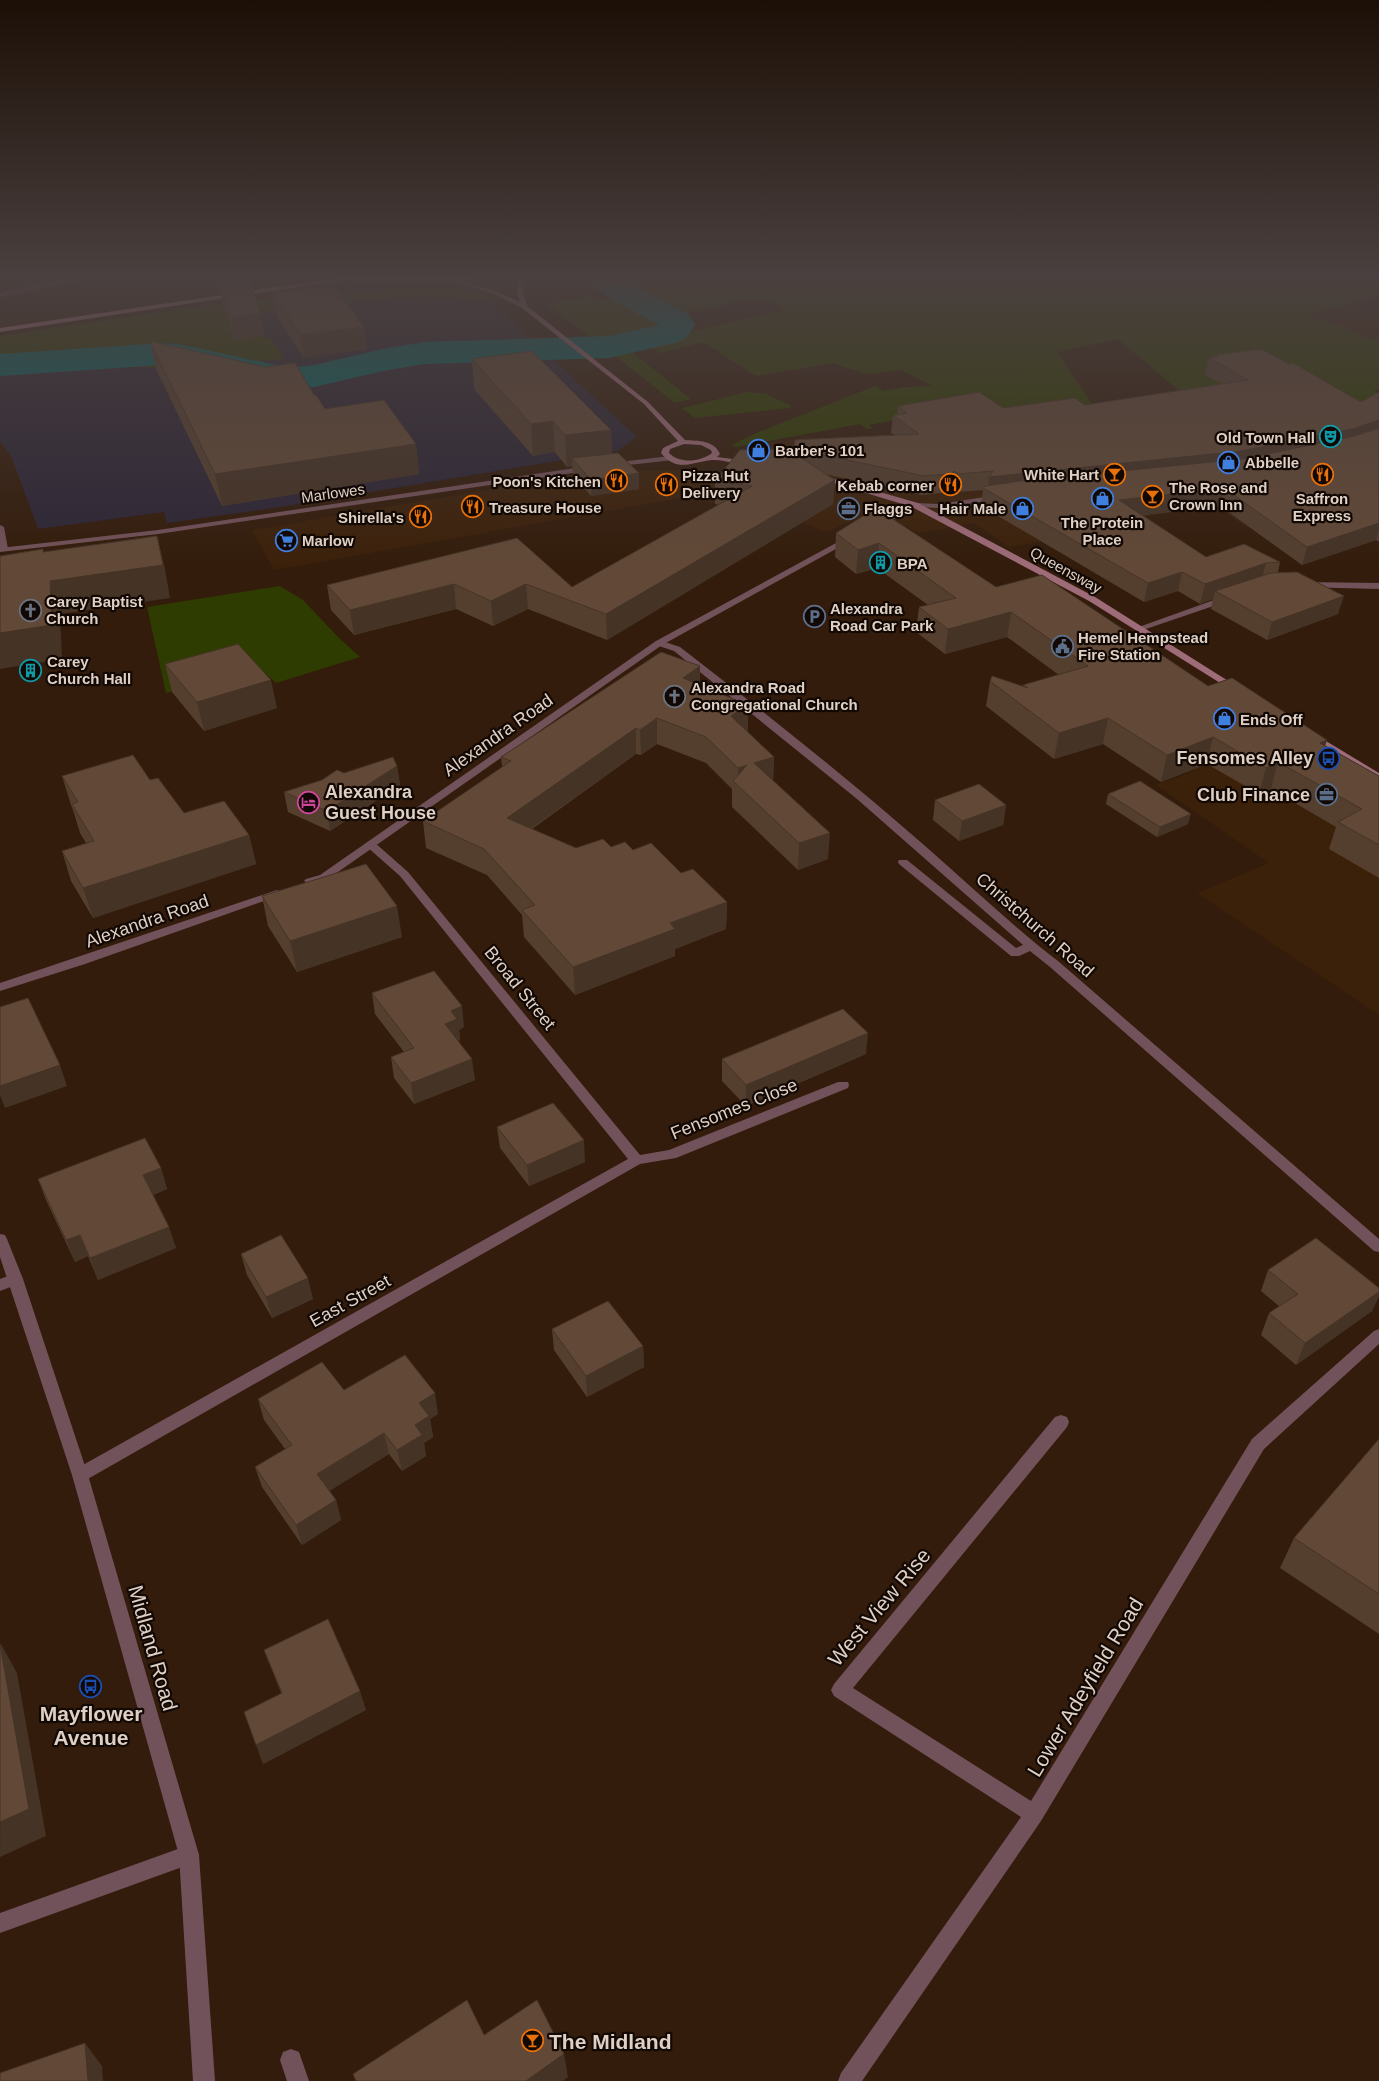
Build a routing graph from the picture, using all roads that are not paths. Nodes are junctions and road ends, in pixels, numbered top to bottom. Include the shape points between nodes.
1 (607, 372) edge
2 (683, 442) junction
3 (670, 458) junction
4 (710, 458) junction
5 (754, 464) edge
6 (808, 473) edge
7 (1003, 497) edge
8 (915, 506) junction
9 (0, 527) edge
10 (2, 550) edge
11 (1293, 585) edge
12 (1379, 586) edge
13 (1234, 596) edge
14 (1140, 628) junction
15 (659, 643) junction
16 (1241, 692) edge
17 (1306, 732) edge
18 (1379, 777) edge
19 (370, 844) junction
20 (904, 862) dead end
21 (1030, 946) junction
22 (0, 986) edge
23 (843, 1085) dead end
24 (637, 1160) junction
25 (0, 1239) edge
26 (1379, 1247) edge
27 (8, 1282) edge
28 (1379, 1335) edge
29 (1061, 1422) dead end
30 (80, 1474) junction
31 (1034, 1814) junction
32 (189, 1856) junction
33 (0, 1923) edge
34 (291, 2060) dead end
35 (204, 2081) edge
36 (298, 2081) edge
37 (849, 2081) edge

1 - 2 main road via 646,403
2 - 3 main road via 667,448 665,453
2 - 4 main road via 712,446 716,454
3 - 4 main road via 690,462
3 - 10 street, Marlowes via 158,532
4 - 5 main road
6 - 8 main road, Queensway
7 - 8 street
8 - 14 main road, Queensway via 1032,566
8 - 15 street, Alexandra Road
9 - 10 street
11 - 12 street
13 - 14 street
14 - 16 main road, Queensway
15 - 19 street, Alexandra Road
15 - 21 street, Christchurch Road via 677,649 767,719 921,848
17 - 18 main road
19 - 22 street, Alexandra Road via 324,877
19 - 24 street, Broad Street via 404,874
20 - 21 street via 1015,953
21 - 26 street, Christchurch Road
23 - 24 street, Fensomes Close via 671,1156
24 - 30 street, East Street
25 - 27 street, Midland Road
27 - 30 street, Midland Road
28 - 31 street, Lower Adeyfield Road via 1258,1444
29 - 31 street, West View Rise via 840,1690
30 - 32 street, Midland Road
31 - 37 street, Lower Adeyfield Road
32 - 33 street
32 - 35 street, Midland Road
34 - 36 street

